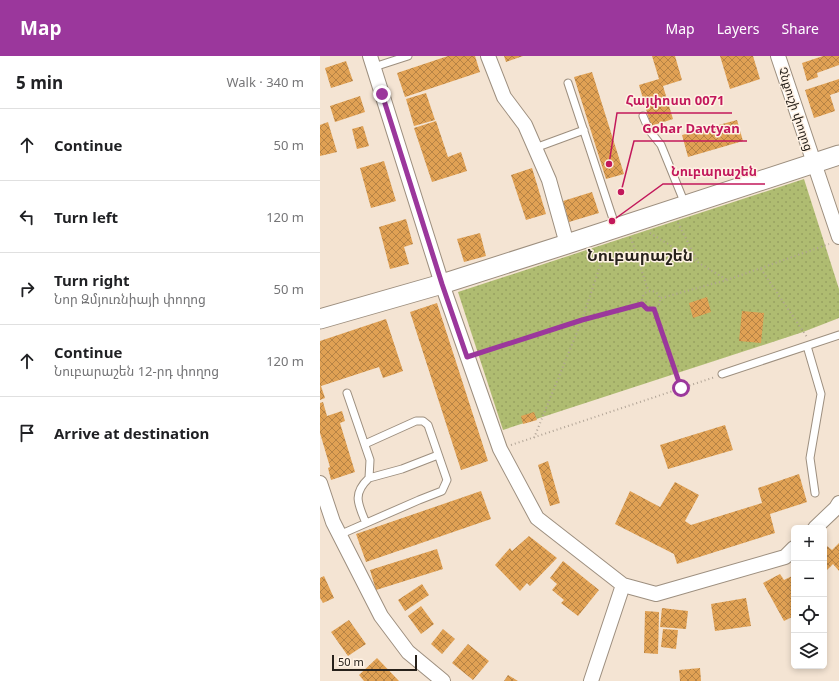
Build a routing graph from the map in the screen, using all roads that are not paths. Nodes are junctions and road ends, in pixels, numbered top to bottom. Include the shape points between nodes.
1 (408, 56) edge
2 (488, 56) edge
3 (778, 56) edge
4 (372, 62) edge
5 (568, 83) dead end
6 (643, 116) dead end
7 (584, 130) junction
8 (535, 148) junction
9 (839, 155) edge
10 (813, 163) junction
11 (680, 210) junction
12 (621, 226) junction
13 (836, 240) edge
14 (567, 244) junction
15 (442, 284) junction
16 (320, 319) edge
17 (839, 335) edge
18 (809, 346) junction
19 (722, 374) road end
20 (348, 393) dead end
21 (365, 444) junction
22 (438, 455) junction
23 (370, 478) junction
24 (320, 483) edge
25 (815, 493) dead end
26 (838, 507) edge
27 (366, 523) junction
28 (326, 524) edge
29 (818, 525) edge
30 (339, 535) junction
31 (791, 551) edge
32 (623, 585) junction
33 (443, 681) edge
34 (591, 681) edge

1 - 4 lane
2 - 8 street via 504,97 525,126
3 - 10 street, Չնքուշի փողոց
4 - 15 street
5 - 7 lane
6 - 11 lane via 649,130 661,145
7 - 8 lane
7 - 12 lane
8 - 14 street via 549,180
9 - 10 main road
10 - 11 main road
10 - 13 street, Չնքուշի փողոց
11 - 12 main road
12 - 14 main road
14 - 15 main road
15 - 16 main road
15 - 32 street via 500,449 537,518
17 - 18 lane
18 - 19 lane
18 - 25 lane via 821,394 810,458
20 - 21 lane
21 - 22 lane via 416,421 423,421 428,426
21 - 23 lane via 370,460
22 - 23 lane
22 - 27 lane via 447,480 442,491
23 - 27 lane via 362,485 358,496
24 - 28 street
26 - 29 street
27 - 30 lane
28 - 30 street
30 - 33 street via 381,616 408,652
31 - 32 street via 785,557 656,594
32 - 34 street

